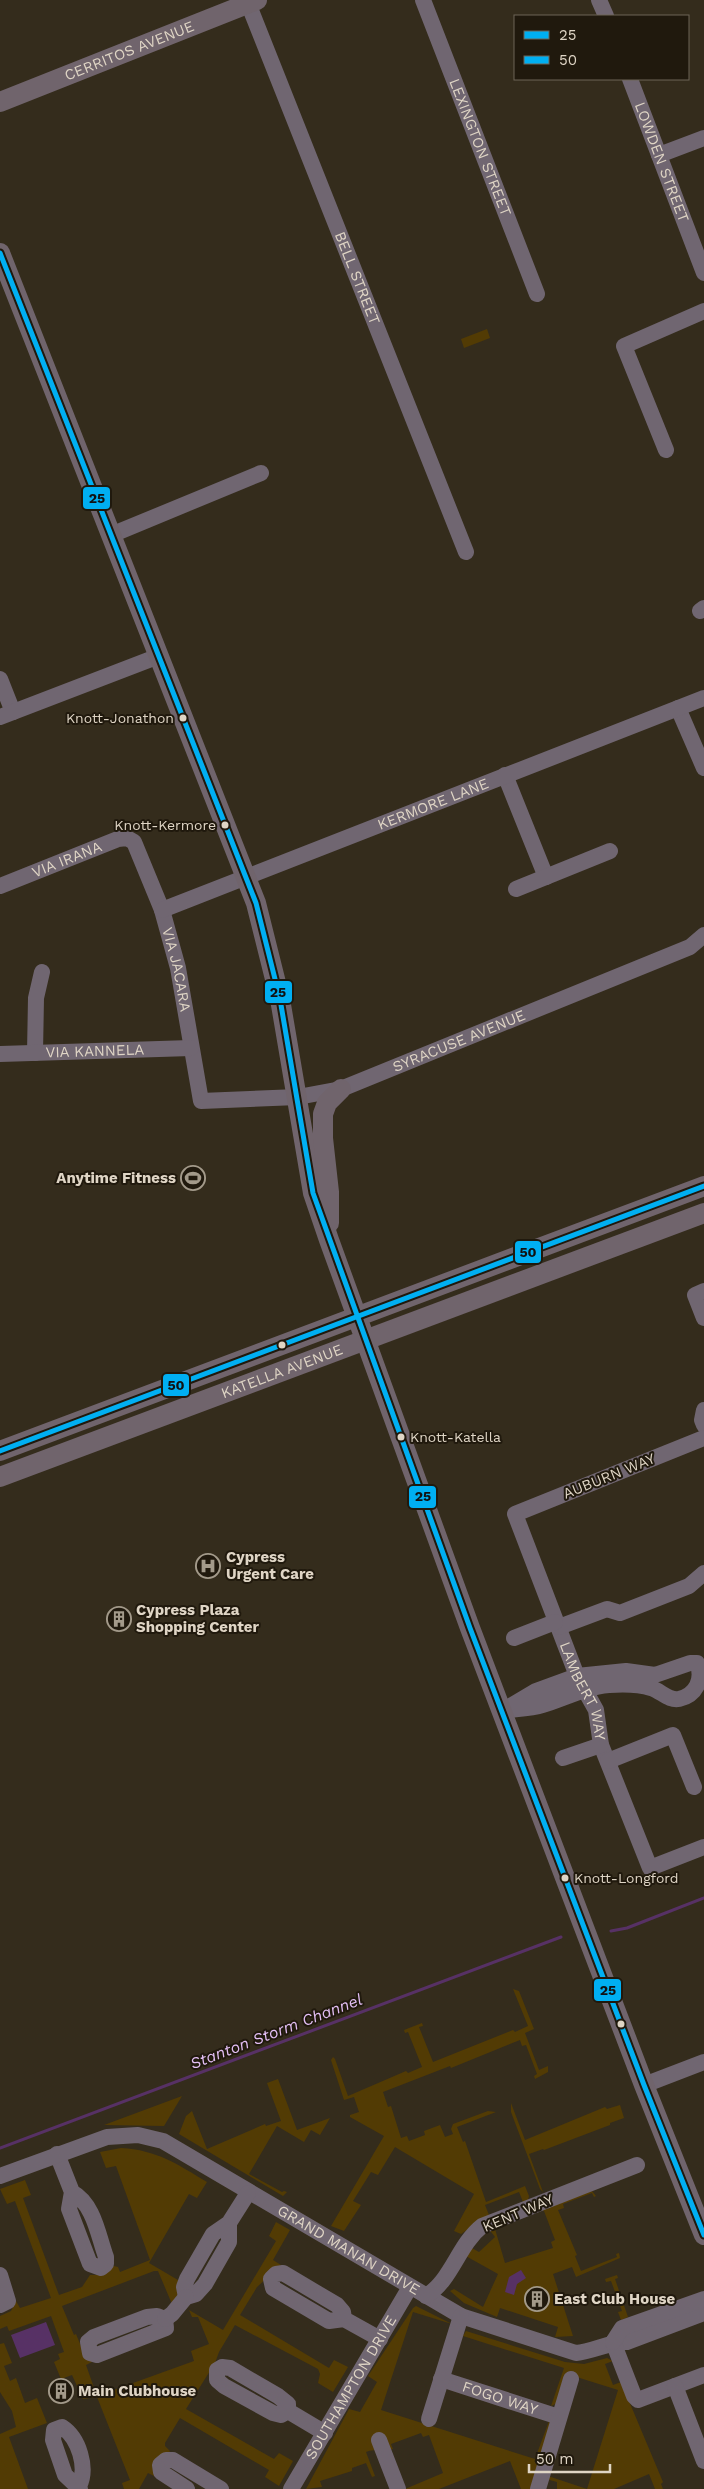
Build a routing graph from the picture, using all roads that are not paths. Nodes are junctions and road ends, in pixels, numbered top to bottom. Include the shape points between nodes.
1 (423, 0) edge
2 (599, 0) edge
3 (253, 2) edge
4 (606, 15) edge
5 (630, 80) edge
6 (0, 102) edge
7 (704, 138) edge
8 (659, 155) junction
9 (0, 253) edge
10 (704, 273) edge
11 (537, 294) dead end
12 (704, 311) edge
13 (666, 450) dead end
14 (261, 473) dead end
15 (111, 535) junction
16 (466, 552) dead end
17 (159, 656) junction
18 (0, 679) edge
19 (704, 698) edge
20 (678, 708) junction
21 (6, 714) edge
22 (704, 768) edge
23 (505, 775) junction
24 (134, 842) joint
25 (610, 851) dead end
26 (246, 876) junction
27 (546, 877) junction
28 (0, 886) edge
29 (516, 888) dead end
30 (162, 910) junction
31 (704, 934) edge
32 (42, 972) dead end
33 (191, 1048) junction
34 (35, 1053) junction
35 (0, 1054) edge
36 (341, 1089) junction
37 (298, 1097) junction
38 (201, 1100) joint
39 (697, 1189) edge
40 (704, 1213) edge
41 (329, 1240) junction
42 (610, 1248) junction
43 (700, 1293) edge
44 (358, 1318) junction
45 (704, 1318) edge
46 (367, 1340) junction
47 (704, 1438) edge
48 (0, 1451) edge
49 (0, 1477) edge
50 (515, 1514) joint
51 (704, 1573) edge
52 (557, 1625) junction
53 (514, 1638) dead end
54 (653, 1681) dead end
55 (582, 1683) junction
56 (502, 1711) junction
57 (602, 1745) junction
58 (563, 1758) dead end
59 (608, 1761) junction
60 (694, 1787) dead end
61 (704, 1847) edge
62 (704, 2062) edge
63 (644, 2085) junction
64 (58, 2154) junction
65 (637, 2165) dead end
66 (0, 2176) edge
67 (72, 2192) dead end
68 (248, 2193) junction
69 (704, 2235) edge
70 (0, 2275) edge
71 (410, 2287) junction
72 (426, 2296) junction
73 (704, 2299) edge
74 (0, 2306) edge
75 (704, 2313) edge
76 (461, 2316) junction
77 (166, 2319) dead end
78 (344, 2319) dead end
79 (380, 2339) junction
80 (613, 2342) junction
81 (704, 2375) edge
82 (441, 2379) junction
83 (571, 2379) dead end
84 (675, 2386) junction
85 (288, 2411) dead end
86 (559, 2417) junction
87 (429, 2419) dead end
88 (325, 2432) junction
89 (379, 2440) dead end
90 (704, 2461) edge
91 (187, 2489) edge
92 (221, 2489) edge
93 (292, 2489) edge
94 (398, 2489) edge
95 (538, 2489) edge

1 - 11 street, LEXINGTON STREET
2 - 4 street
3 - 6 main road, CERRITOS AVENUE
3 - 16 street, BELL STREET
5 - 8 street, LOWDEN STREET
7 - 8 street
8 - 10 street, LOWDEN STREET
9 - 15 main road
12 - 13 street via 624,346
14 - 15 street
15 - 17 main road
17 - 21 street
17 - 26 main road
18 - 21 street
19 - 20 street, KERMORE LANE
20 - 22 street
20 - 23 street, KERMORE LANE
23 - 26 street, KERMORE LANE
23 - 27 street
24 - 28 street, VIA IRANA via 127,838 118,839
24 - 30 street, VIA JACARA
25 - 27 street
26 - 30 street, KERMORE LANE
26 - 37 main road via 256,902 280,999
27 - 29 street
30 - 33 street, VIA JACARA via 178,968
31 - 36 street, SYRACUSE AVENUE via 690,947
32 - 34 street via 36,998
33 - 34 street, VIA KANNELA
33 - 38 street, VIA JACARA
34 - 35 street, VIA KANNELA
36 - 37 street, SYRACUSE AVENUE
36 - 41 main road via 327,1103 323,1114
37 - 38 street, SYRACUSE AVENUE
37 - 41 main road via 313,1193
39 - 42 main road via 692,1204 632,1227
39 - 44 main road, KATELLA AVENUE
40 - 42 main road, KATELLA AVENUE
41 - 44 main road
42 - 46 main road, KATELLA AVENUE
43 - 45 street
44 - 46 main road
44 - 48 main road, KATELLA AVENUE
46 - 49 main road, KATELLA AVENUE
46 - 56 main road
47 - 50 street, AUBURN WAY
50 - 52 street, LAMBERT WAY
51 - 52 street via 689,1586 620,1613 607,1609
52 - 53 street
52 - 55 street, LAMBERT WAY
54 - 55 street via 626,1671
55 - 56 street via 541,1705
55 - 57 street, LAMBERT WAY via 596,1710
56 - 63 main road
57 - 58 street
57 - 59 street, LAMBERT WAY
59 - 60 street via 673,1735
59 - 61 street, LAMBERT WAY via 650,1868
62 - 63 street
63 - 69 main road
64 - 66 street, GRAND MANAN DRIVE
64 - 67 street
64 - 68 street, GRAND MANAN DRIVE via 107,2137 138,2135 163,2141
65 - 72 street, KENT WAY via 482,2226 465,2244 438,2289
68 - 71 street, GRAND MANAN DRIVE
68 - 77 street via 229,2223 213,2234 187,2279 184,2287 186,2297
70 - 74 street via 8,2301
71 - 72 street, GRAND MANAN DRIVE
71 - 79 street, SOUTHAMPTON DRIVE
72 - 76 street, GRAND MANAN DRIVE
73 - 80 street via 622,2328
75 - 80 street, GRAND MANAN DRIVE via 627,2342
76 - 80 street, GRAND MANAN DRIVE via 576,2352 587,2352
76 - 82 street
78 - 79 street
79 - 88 street, SOUTHAMPTON DRIVE
80 - 84 street via 638,2400
81 - 84 street
82 - 86 street, FOGO WAY
82 - 87 street
83 - 86 street
84 - 90 street
85 - 88 street
86 - 95 street
88 - 93 street, SOUTHAMPTON DRIVE
89 - 94 street
91 - 92 street via 161,2472 160,2465 166,2460 173,2460

